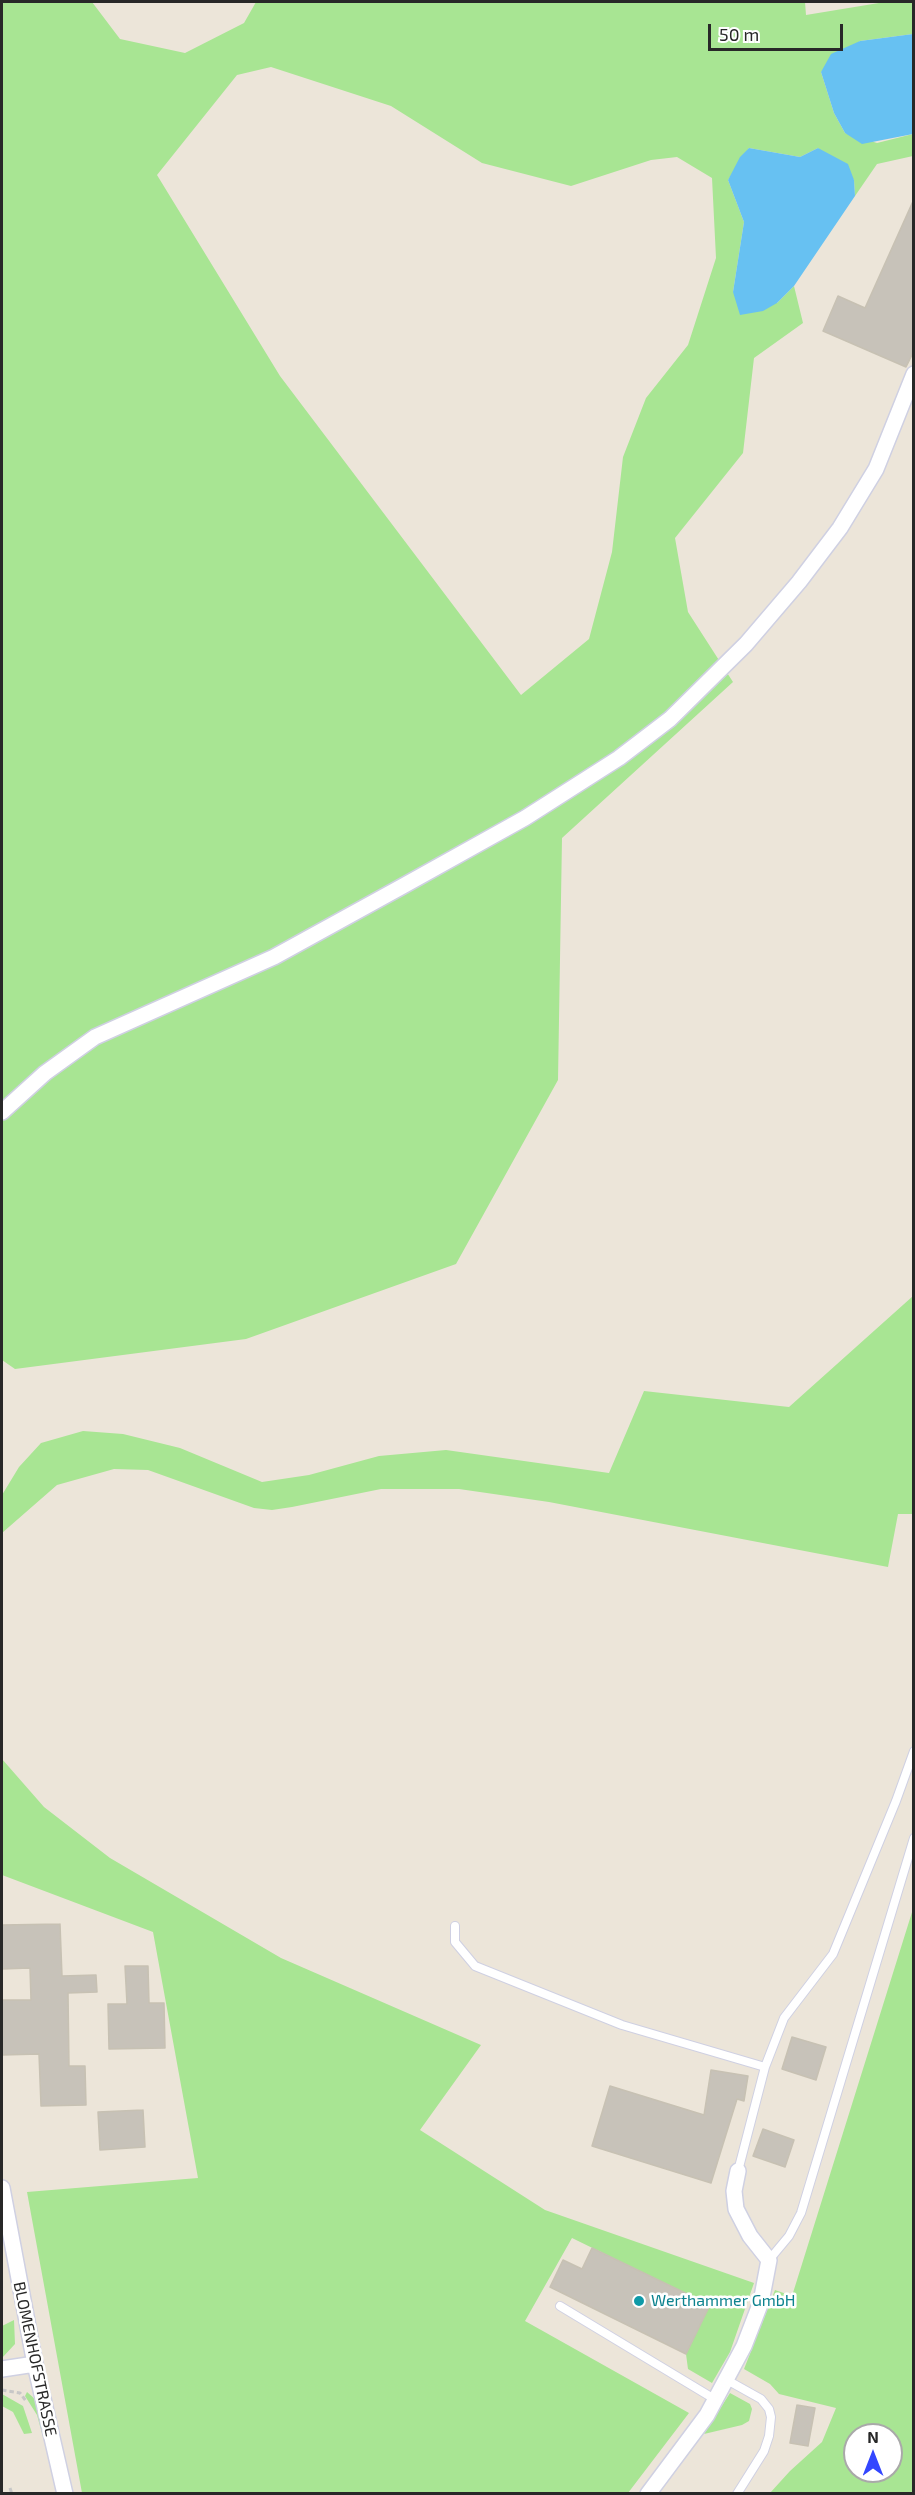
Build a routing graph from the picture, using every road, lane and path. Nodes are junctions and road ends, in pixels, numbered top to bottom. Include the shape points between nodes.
1 (914, 374) edge
2 (2, 1112) edge
3 (914, 1751) edge
4 (914, 1838) edge
5 (455, 1926) dead end
6 (765, 2067) junction
7 (738, 2171) joint
8 (2, 2188) edge
9 (769, 2260) junction
10 (560, 2306) dead end
11 (35, 2364) junction
12 (2, 2369) edge
13 (727, 2380) junction
14 (716, 2400) junction
15 (10, 2488) dead end
16 (12, 2493) edge
17 (65, 2493) edge
18 (648, 2493) edge
19 (737, 2493) edge

1 - 2 street via 876,469 840,528 746,644 670,719 619,758 525,818 403,886 274,957 95,1037 45,1073
3 - 6 lane via 833,1954 784,2018
4 - 9 lane via 801,2213 789,2236
5 - 6 lane via 455,1942 475,1966 622,2025
6 - 7 lane
7 - 9 street via 735,2209
8 - 11 street, BLOMENHOFSTRASSE
9 - 13 street via 761,2302
10 - 14 lane
11 - 12 street
11 - 17 street, BLOMENHOFSTRASSE
13 - 14 street
13 - 19 lane via 761,2399 771,2417 764,2451
14 - 18 street
15 - 16 path

